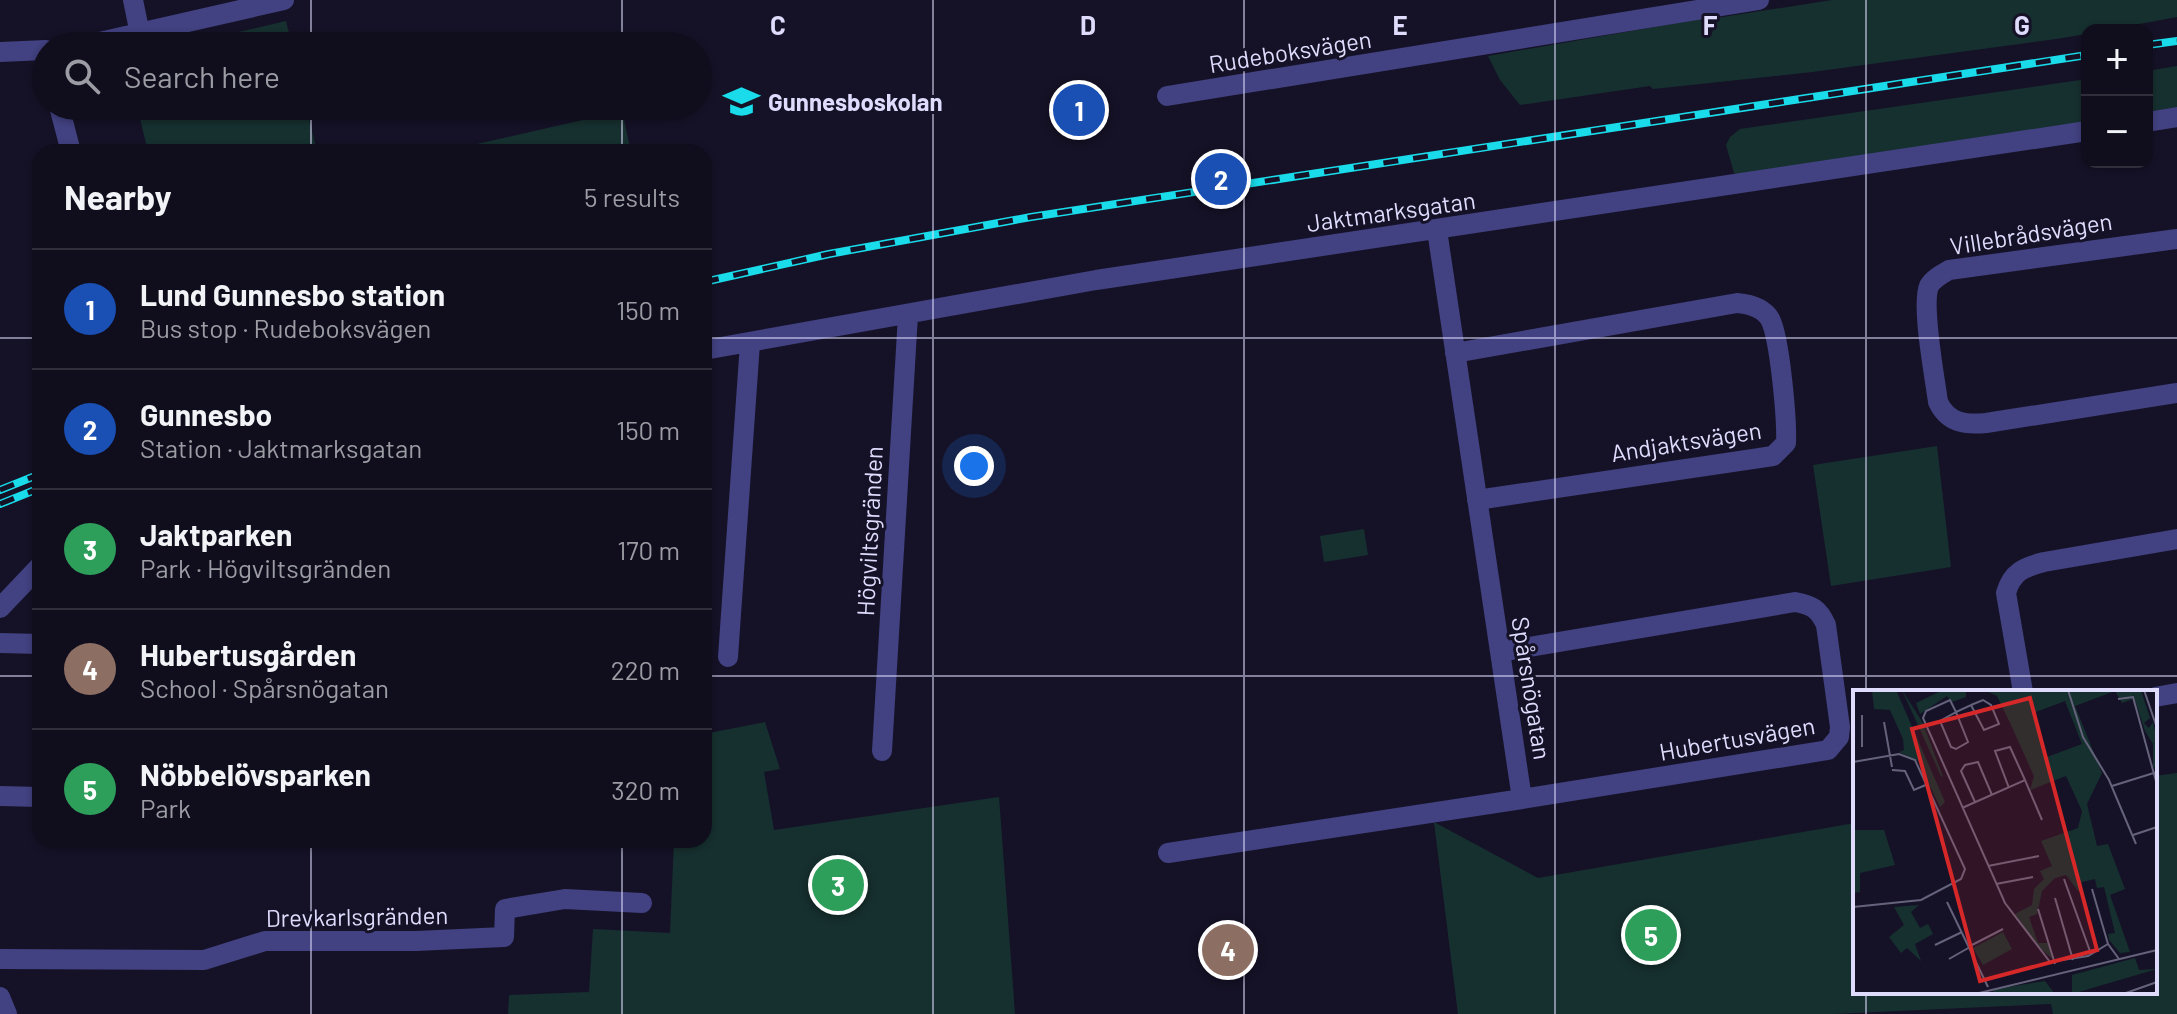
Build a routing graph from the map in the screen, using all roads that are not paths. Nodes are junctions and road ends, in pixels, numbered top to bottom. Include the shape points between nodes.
1 (133, 0) edge
2 (284, 0) edge
3 (1759, 0) edge
4 (1704, 4) edge
5 (140, 32) edge
6 (148, 32) edge
7 (32, 51) edge
8 (0, 52) edge
9 (1167, 96) dead end
10 (2177, 117) edge
11 (63, 120) edge
12 (2153, 121) edge
13 (2081, 132) edge
14 (69, 144) edge
15 (1437, 230) junction
16 (2177, 239) edge
17 (908, 315) junction
18 (750, 343) junction
19 (712, 349) edge
20 (1455, 353) junction
21 (2177, 393) edge
22 (1477, 500) junction
23 (2177, 539) edge
24 (32, 574) edge
25 (0, 608) edge
26 (0, 643) edge
27 (32, 644) edge
28 (1500, 652) junction
29 (728, 657) dead end
30 (2023, 690) edge
31 (2177, 693) edge
32 (2157, 697) edge
33 (882, 751) dead end
34 (0, 796) edge
35 (32, 797) edge
36 (1522, 799) junction
37 (1168, 853) dead end
38 (642, 903) dead end
39 (0, 959) edge
40 (0, 997) edge
41 (7, 1014) edge

1 - 5 street
2 - 6 street
3 - 4 street, Rudeboksvägen
4 - 9 street, Rudeboksvägen
7 - 8 street
10 - 12 street
11 - 14 street
13 - 15 street, Jaktmarksgatan
15 - 17 street, Jaktmarksgatan via 1096,280
15 - 20 street, Spårsnögatan
16 - 21 street, Villebrådsvägen via 1949,270 1930,286 1927,313 1938,402 1957,422 1986,423
17 - 18 street, Jaktmarksgatan
17 - 33 street, Högviltsgränden
18 - 19 street, Jaktmarksgatan
18 - 29 street
20 - 22 street, Spårsnögatan
20 - 22 street, Andjaktsvägen via 1737,303 1751,305 1769,318 1776,345 1786,443 1773,456
22 - 28 street, Spårsnögatan
23 - 30 street via 2044,562 2016,573 2006,593
24 - 25 street
26 - 27 street
28 - 36 street, Spårsnögatan
28 - 36 street, Hubertusvägen via 1795,602 1811,605 1826,625 1840,727 1828,750
31 - 32 street
34 - 35 street
36 - 37 street
38 - 39 street, Drevkarlsgränden via 565,899 505,909 504,937 265,941 204,960
40 - 41 street

